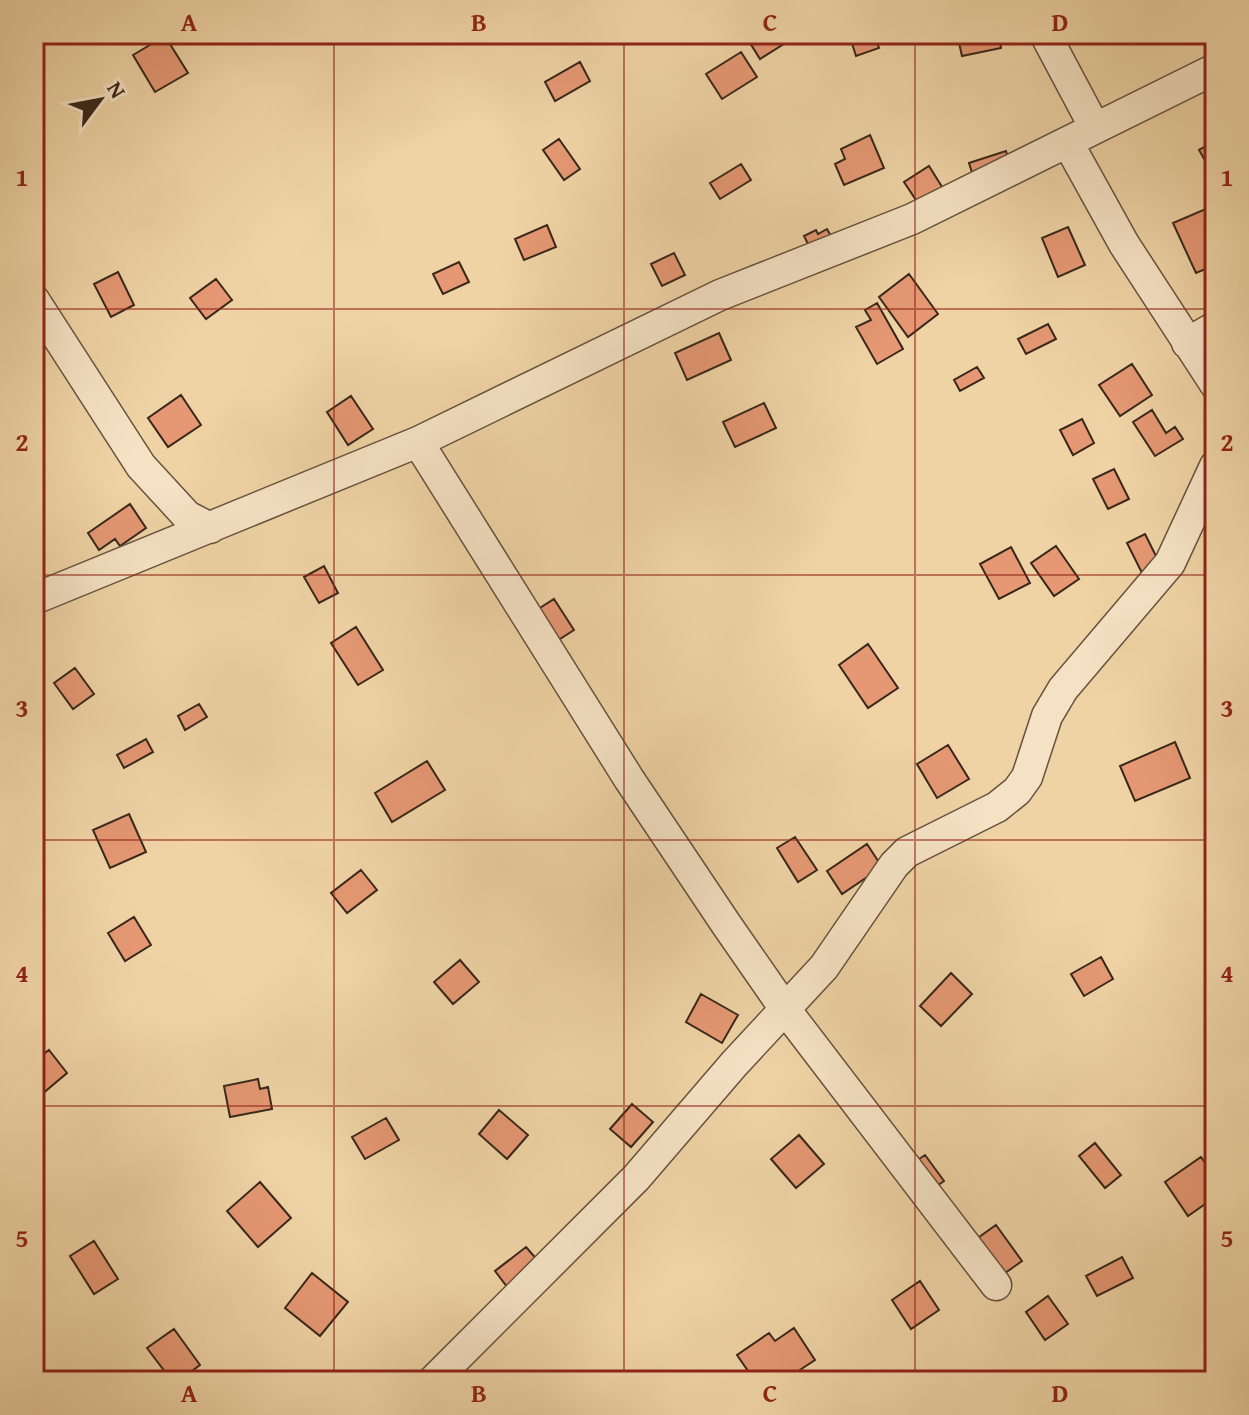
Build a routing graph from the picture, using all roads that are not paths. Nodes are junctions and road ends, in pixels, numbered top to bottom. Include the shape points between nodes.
1 (1045, 34) edge
2 (1215, 69) edge
3 (1095, 128) junction
4 (1068, 143) junction
5 (34, 300) edge
6 (1215, 327) edge
7 (1187, 343) junction
8 (1215, 384) edge
9 (418, 442) junction
10 (1215, 466) edge
11 (210, 528) junction
12 (34, 599) edge
13 (785, 1009) junction
14 (996, 1285) dead end
15 (433, 1381) edge

1 - 3 street
2 - 3 street
3 - 4 street
4 - 7 street
4 - 9 street via 912,219 720,295
5 - 11 street via 141,466 187,516
6 - 7 street
7 - 8 street
9 - 11 street
9 - 13 street via 629,779
10 - 13 street via 1170,563 1063,689 1017,791 997,807 907,852 824,967
11 - 12 street
13 - 14 street
13 - 15 street via 636,1178

